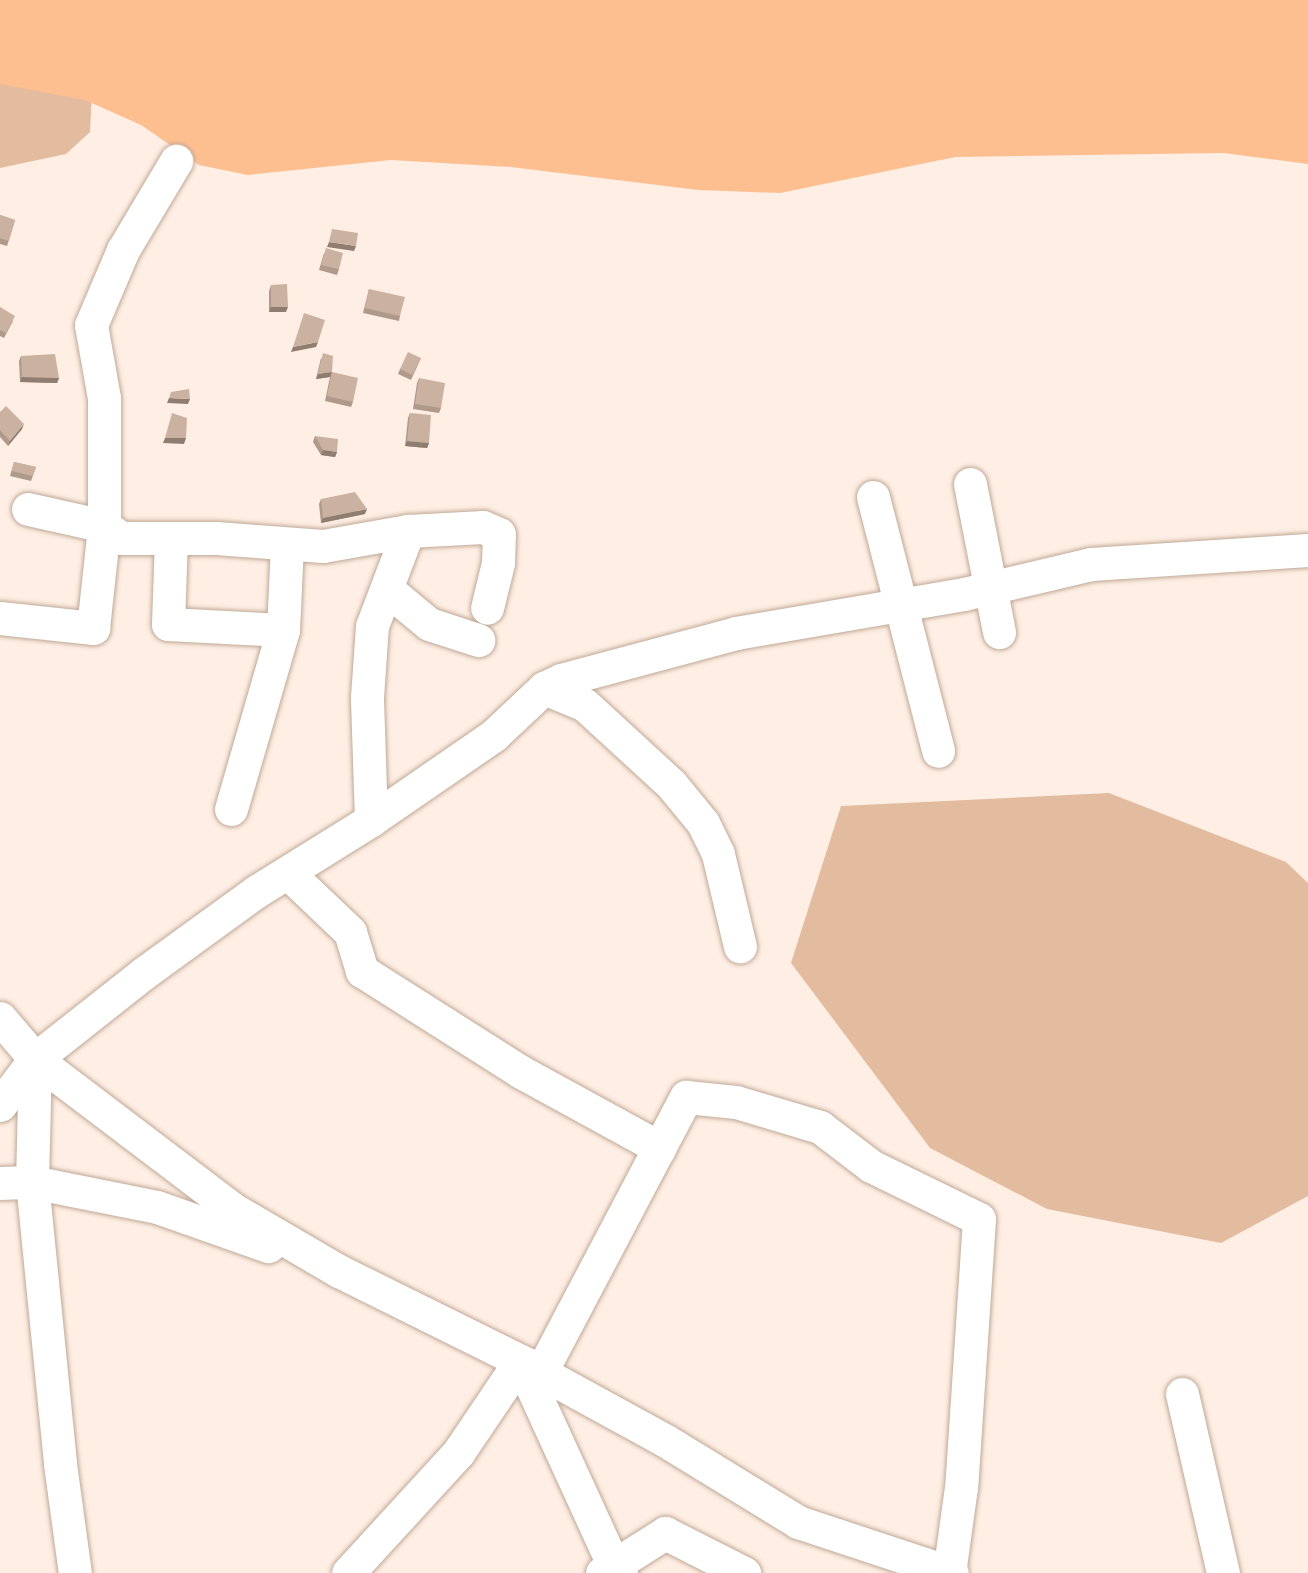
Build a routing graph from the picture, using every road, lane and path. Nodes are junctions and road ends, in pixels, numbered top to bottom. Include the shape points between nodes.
1 (176, 161) dead end
2 (970, 484) dead end
3 (873, 497) dead end
4 (28, 509) dead end
5 (104, 526) junction
6 (408, 531) junction
7 (171, 538) junction
8 (287, 544) junction
9 (1308, 550) edge
10 (988, 588) junction
11 (388, 590) junction
12 (900, 605) junction
13 (487, 608) dead end
14 (0, 618) edge
15 (283, 630) junction
16 (999, 632) dead end
17 (478, 640) dead end
18 (544, 688) junction
19 (938, 751) dead end
20 (231, 809) dead end
21 (371, 820) junction
22 (288, 873) junction
23 (740, 946) dead end
24 (0, 1018) edge
25 (35, 1059) junction
26 (0, 1105) edge
27 (660, 1148) junction
28 (32, 1182) junction
29 (0, 1183) edge
30 (339, 1271) junction
31 (520, 1361) junction
32 (1182, 1394) dead end
33 (612, 1570) edge
34 (75, 1573) edge
35 (348, 1573) edge
36 (744, 1573) edge
37 (950, 1573) edge
38 (1223, 1573) edge

1 - 5 street via 123,250 91,325 104,398
2 - 10 street
3 - 12 street
4 - 5 street
5 - 7 street via 121,538
5 - 14 street via 93,628
6 - 8 street via 323,546
6 - 11 street
6 - 13 street via 483,527 499,534 498,563
7 - 8 street
7 - 15 street via 168,624
8 - 15 street
9 - 10 street via 1091,564
10 - 12 street
10 - 16 street
11 - 17 street via 429,624
11 - 21 street via 372,626 367,697
12 - 18 street via 736,633 561,680
12 - 19 street
15 - 20 street
18 - 21 street via 494,735
18 - 23 street via 585,705 671,784 702,823 718,854
21 - 22 street
22 - 25 street via 144,973
22 - 27 street via 350,932 362,972 521,1072
24 - 25 street
25 - 26 street
25 - 28 street
25 - 30 street via 231,1208
27 - 31 street via 542,1370
27 - 37 street via 686,1097 736,1102 820,1127 871,1166 979,1219 961,1487
28 - 29 street
28 - 30 street via 157,1207
28 - 34 street
30 - 31 street
31 - 33 street
31 - 35 street via 459,1453
31 - 37 street via 666,1441 798,1522
32 - 38 street
33 - 36 street via 665,1533

